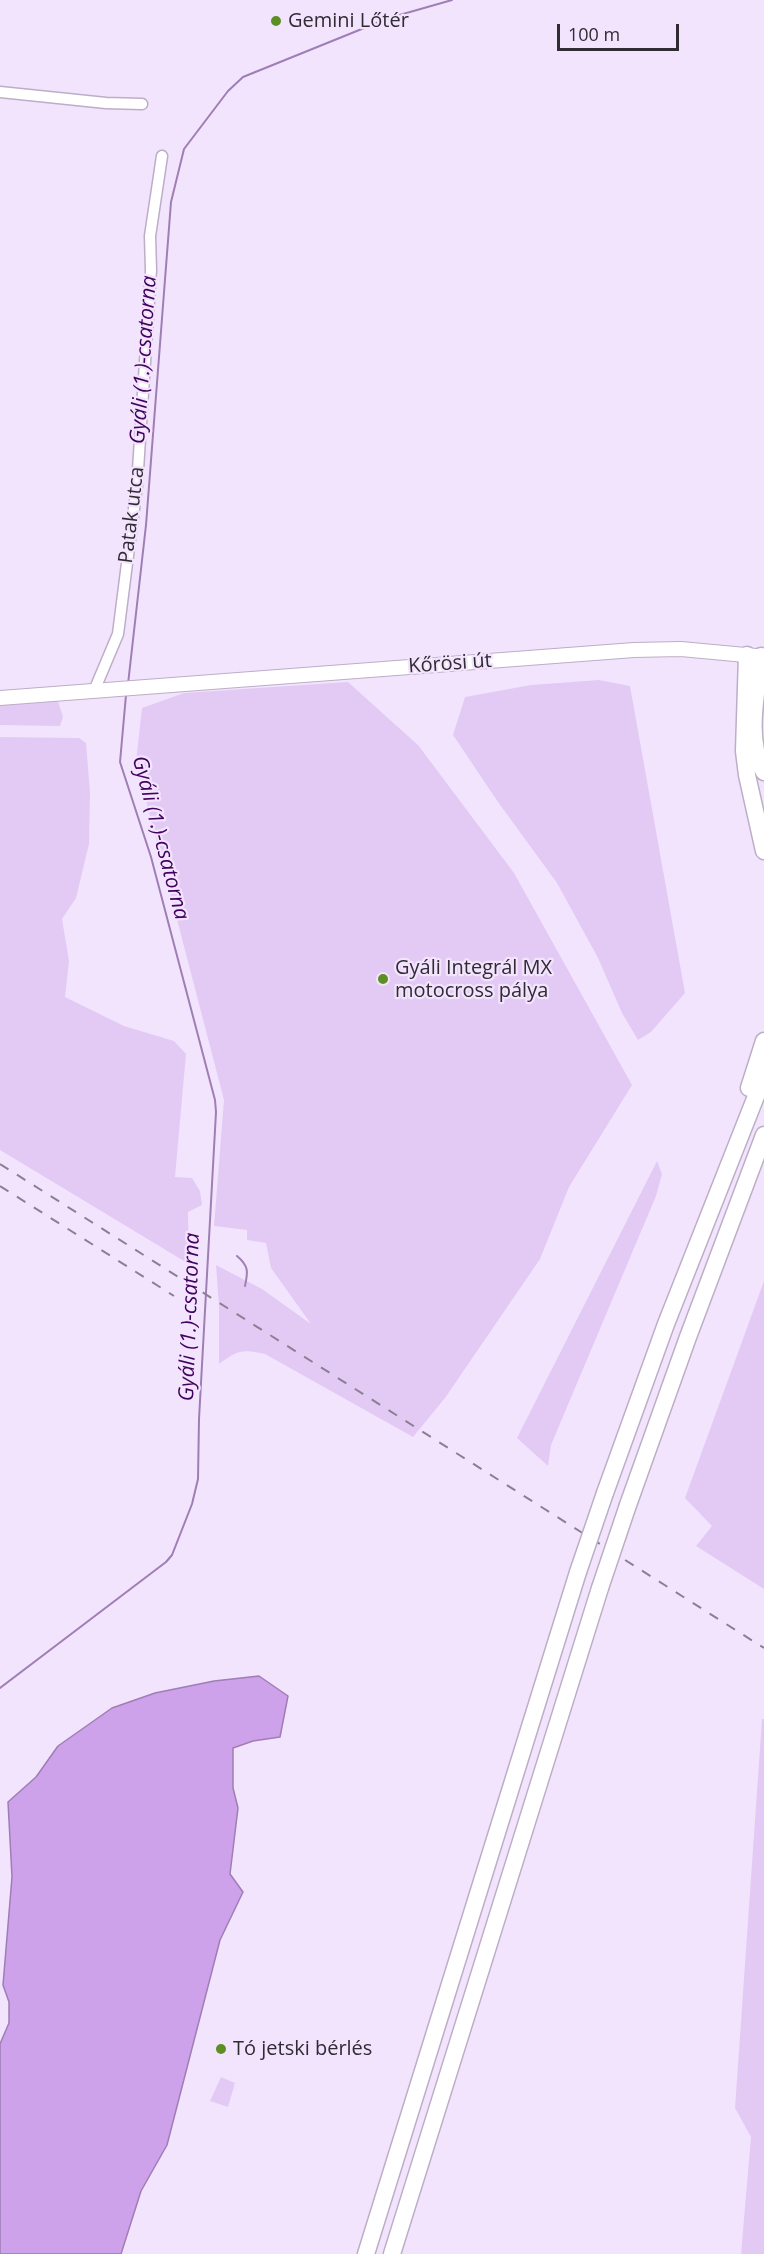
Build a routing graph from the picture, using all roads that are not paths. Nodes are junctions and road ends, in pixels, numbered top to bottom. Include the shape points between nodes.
1 (0, 92) edge
2 (142, 104) dead end
3 (162, 156) dead end
4 (757, 656) edge
5 (94, 691) junction
6 (0, 698) edge
7 (764, 771) edge
8 (764, 851) edge
9 (764, 1041) edge
10 (764, 1076) edge
11 (764, 1135) edge
12 (736, 1144) junction
13 (366, 2254) edge
14 (392, 2254) edge

1 - 2 street
3 - 5 street, Patak utca via 150,236 137,485 118,634
4 - 5 main road, Kőrösi út via 648,649
4 - 7 highway via 754,737
4 - 8 highway via 744,751
5 - 6 main road, Kőrösi út
9 - 12 highway
10 - 12 highway
11 - 14 highway, bridge via 676,1369 600,1588
12 - 13 highway, bridge via 666,1324 578,1572

